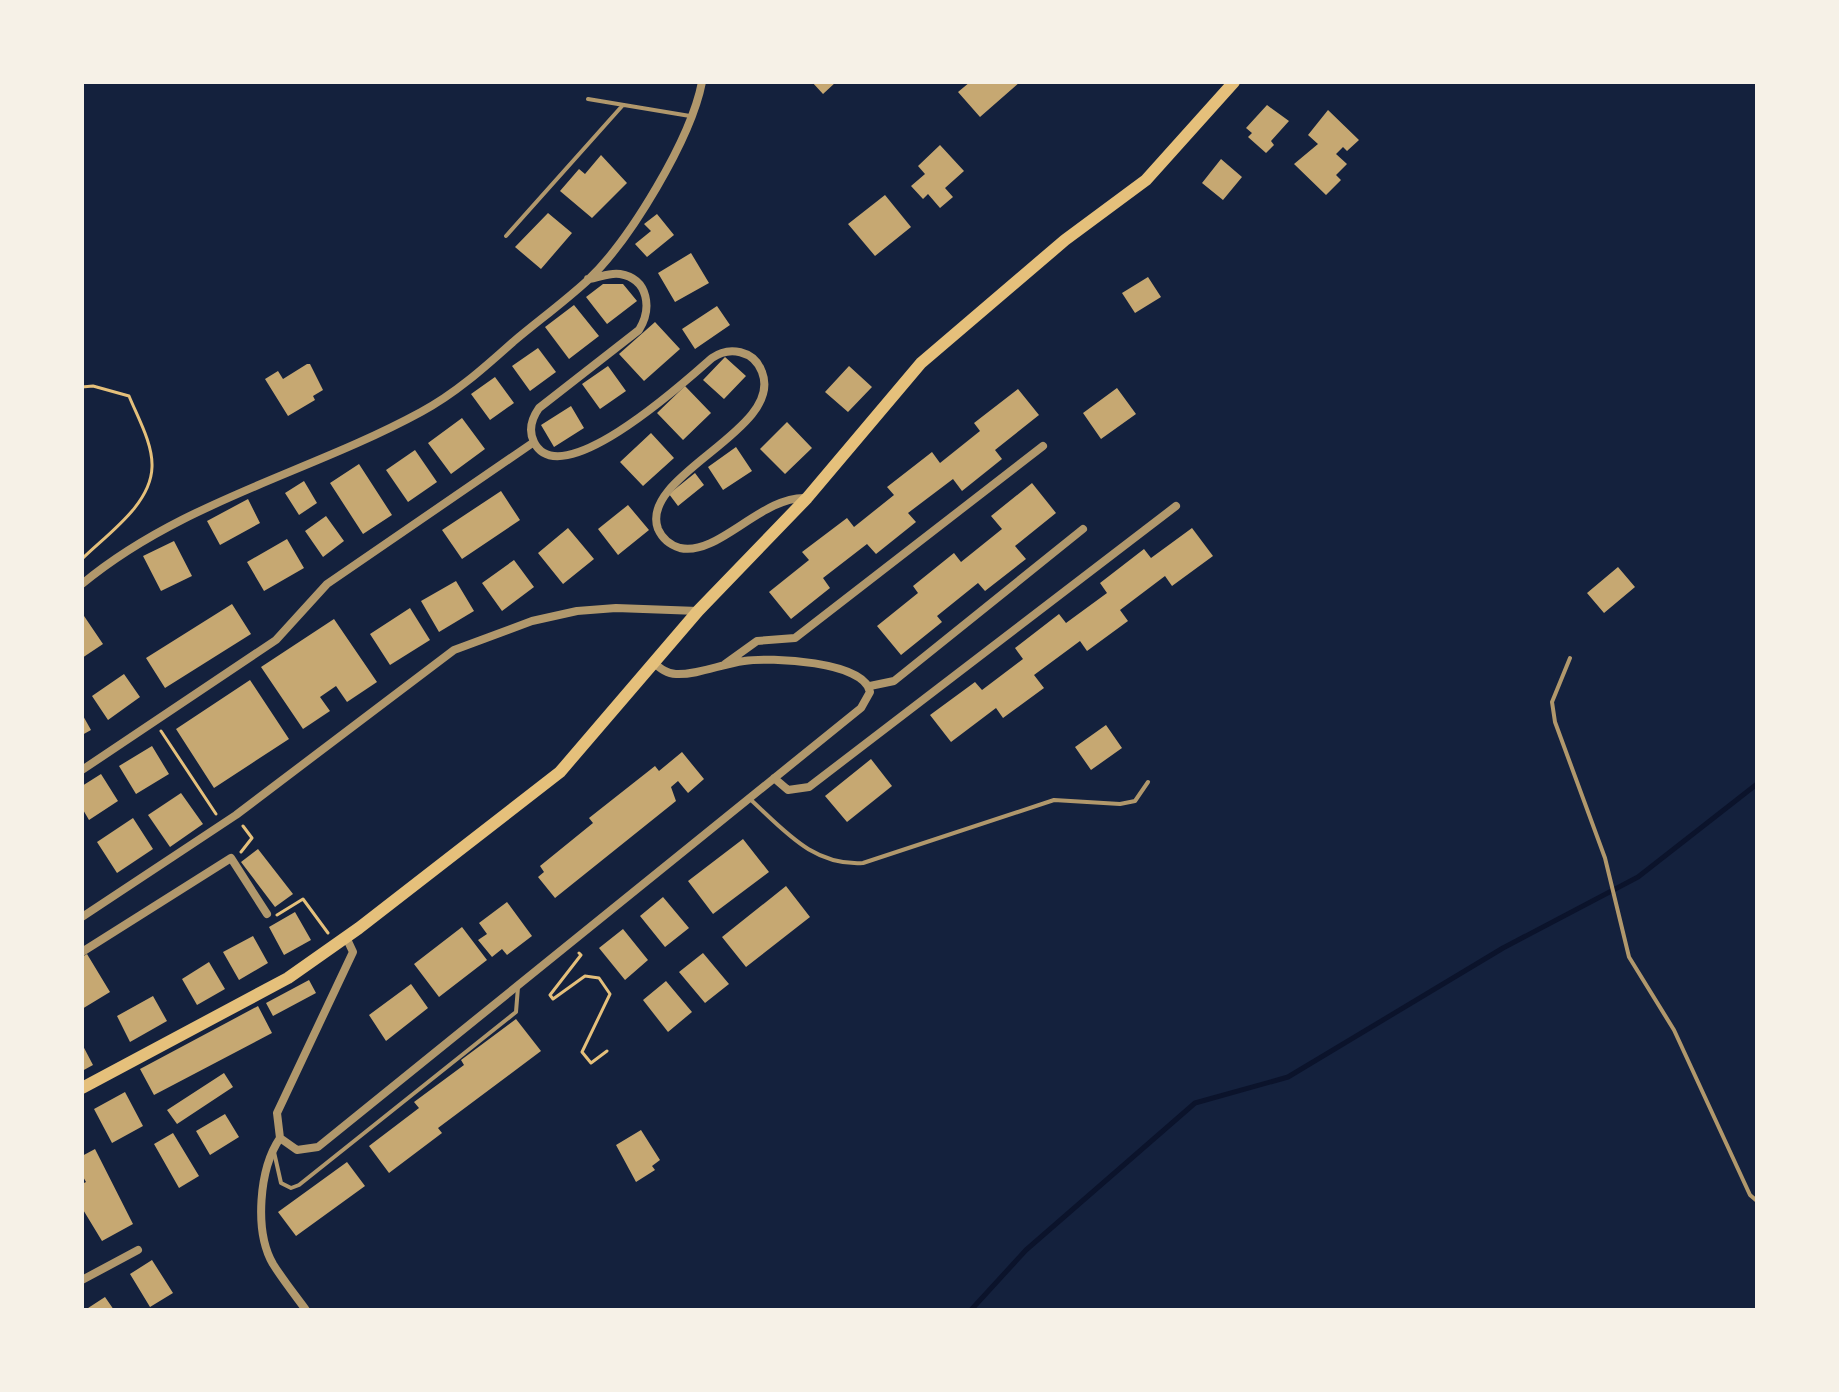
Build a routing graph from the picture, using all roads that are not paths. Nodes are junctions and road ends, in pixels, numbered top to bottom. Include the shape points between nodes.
1 (702, 82) edge
2 (1234, 82) edge
3 (588, 99) dead end
4 (623, 105) junction
5 (692, 116) junction
6 (506, 236) dead end
7 (588, 279) junction
8 (534, 442) junction
9 (1043, 446) dead end
10 (807, 498) junction
11 (1176, 506) dead end
12 (1083, 529) dead end
13 (82, 584) edge
14 (698, 611) junction
15 (1570, 658) dead end
16 (654, 663) junction
17 (725, 664) junction
18 (870, 686) junction
19 (82, 770) edge
20 (774, 778) junction
21 (1148, 782) dead end
22 (749, 799) junction
23 (267, 914) road end
24 (82, 917) edge
25 (339, 938) junction
26 (82, 952) edge
27 (519, 985) junction
28 (82, 1088) edge
29 (280, 1138) junction
30 (274, 1148) junction
31 (1757, 1201) edge
32 (138, 1250) dead end
33 (82, 1280) edge
34 (306, 1310) edge

1 - 5 street
2 - 10 main road via 1146,180 1065,240 921,363
3 - 4 lane
4 - 5 lane
4 - 6 lane
5 - 7 street via 687,133 629,226
7 - 8 street via 619,274 635,281 647,300 645,321 539,408 531,423
7 - 13 street via 423,411 183,519 121,552
8 - 10 street via 552,457 573,455 611,437 717,354 740,352 761,367 762,396 732,434 660,500 660,533 678,548 701,547 785,499
8 - 19 street via 327,584 276,640
9 - 17 street via 795,638 757,641
10 - 14 main road
11 - 20 street via 809,787 788,790
12 - 18 street via 894,681
14 - 16 main road
14 - 24 street via 577,611 532,621 454,650 236,815
15 - 31 lane via 1552,702 1555,722 1605,858 1629,957 1674,1030
16 - 17 street via 676,674
16 - 25 main road via 560,772
17 - 18 street via 771,660 817,665 858,674
18 - 20 street via 864,706
20 - 22 street
21 - 22 lane via 1135,801 1054,800 863,863 844,864 821,859 799,844
22 - 27 street
23 - 26 street via 231,858
25 - 28 main road via 276,985
25 - 29 street via 353,952 277,1113
27 - 29 street via 318,1147 297,1150
27 - 30 lane via 516,1012 299,1185 281,1183
29 - 30 street
30 - 34 street via 262,1206 264,1233 271,1262
32 - 33 street

